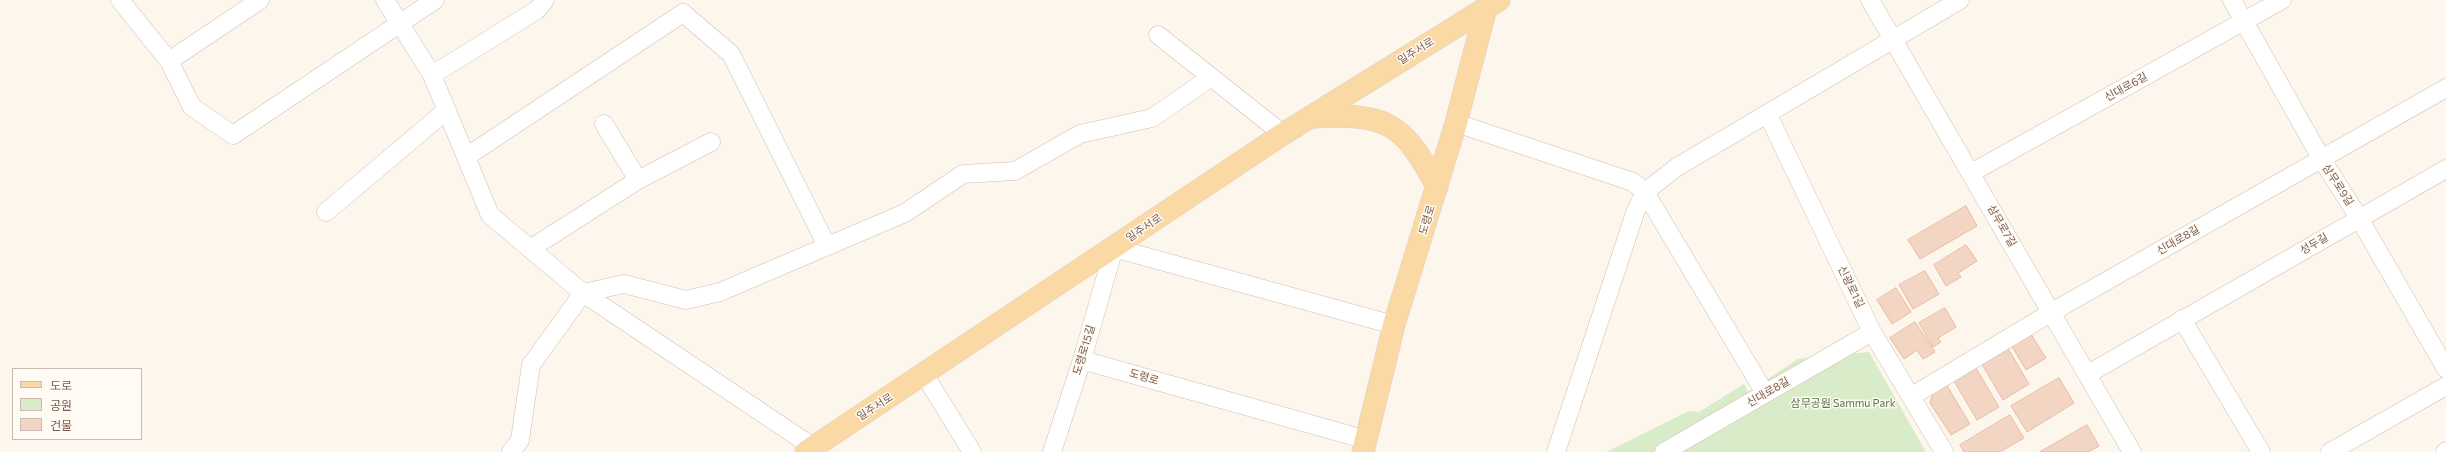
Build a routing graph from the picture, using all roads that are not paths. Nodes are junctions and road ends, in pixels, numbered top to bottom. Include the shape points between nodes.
1 (120, 0) edge
2 (260, 0) edge
3 (385, 0) edge
4 (435, 0) edge
5 (545, 0) edge
6 (1870, 0) edge
7 (1960, 0) edge
8 (2232, 0) edge
9 (2282, 0) edge
10 (1491, 2) edge
11 (2244, 21) junction
12 (400, 23) junction
13 (1158, 35) dead end
14 (1894, 38) junction
15 (169, 60) junction
16 (432, 75) junction
17 (1210, 78) junction
18 (2446, 88) edge
19 (447, 110) junction
20 (1768, 115) junction
21 (1311, 117) junction
22 (1456, 123) junction
23 (604, 124) dead end
24 (1283, 134) junction
25 (712, 142) dead end
26 (466, 157) junction
27 (2321, 158) junction
28 (2446, 169) edge
29 (1971, 173) junction
30 (638, 180) junction
31 (1437, 187) junction
32 (1645, 192) junction
33 (326, 212) dead end
34 (2359, 218) junction
35 (827, 246) junction
36 (1114, 248) junction
37 (530, 249) junction
38 (583, 293) junction
39 (2052, 312) junction
40 (2182, 320) junction
41 (1394, 325) junction
42 (1872, 332) junction
43 (1082, 360) junction
44 (2446, 369) edge
45 (924, 374) junction
46 (2088, 374) junction
47 (2446, 386) edge
48 (1765, 393) junction
49 (1912, 396) junction
50 (1365, 446) edge
51 (809, 449) edge
52 (511, 452) edge
53 (972, 452) edge
54 (1052, 452) edge
55 (1556, 452) edge
56 (1664, 452) edge
57 (1944, 452) edge
58 (2132, 452) edge
59 (2261, 452) edge
60 (2330, 452) edge

1 - 15 street
2 - 15 street
3 - 12 street
4 - 12 street
5 - 16 street via 537,10
6 - 14 street, 삼무로7길
7 - 14 street
8 - 11 street, 삼무로9길
9 - 11 street, 신대로6길
10 - 21 main road, 일주서로
10 - 22 main road, 도령로
11 - 27 street, 삼무로9길
11 - 29 street, 신대로6길
12 - 15 street via 233,135 192,107
12 - 16 street
13 - 17 street
14 - 20 street
14 - 29 street, 삼무로7길
16 - 19 street
17 - 24 street
17 - 35 street via 1152,118 1080,134 1015,171 963,174 904,213
18 - 27 street, 신대로8길
19 - 26 street
19 - 33 street
20 - 32 street via 1677,167
20 - 42 street, 신광로1길
21 - 24 main road, 일주서로
21 - 31 main road via 1348,115 1368,117 1386,123 1399,131 1411,144
22 - 31 main road, 도령로
22 - 32 street via 1633,182
23 - 30 street
24 - 36 main road, 일주서로
25 - 30 street
26 - 35 street via 683,13 731,54
26 - 37 street via 490,215
27 - 34 street, 삼무로9길
27 - 39 street, 신대로8길
28 - 34 street, 성두길
29 - 39 street, 삼무로7길
30 - 37 street
31 - 41 main road, 도령로
32 - 48 street
32 - 55 street via 1636,210
34 - 40 street, 성두길
34 - 44 street, 삼무로9길
35 - 38 street via 720,292 686,300 624,284
36 - 41 street
36 - 43 street, 도령로15길
36 - 45 main road, 일주서로
37 - 38 street
38 - 51 street
38 - 52 street via 531,365 520,440
39 - 46 street, 삼무로7길
39 - 49 street, 신대로8길
40 - 46 street, 성두길
40 - 59 street
41 - 50 main road, 도령로
42 - 48 street, 신대로8길
42 - 49 street, 신광로1길
43 - 50 street, 도령로
43 - 54 street, 도령로15길
45 - 51 main road, 일주서로
45 - 53 street
46 - 58 street, 삼무로7길
47 - 60 street
48 - 56 street, 신대로8길
49 - 57 street, 신광로1길

